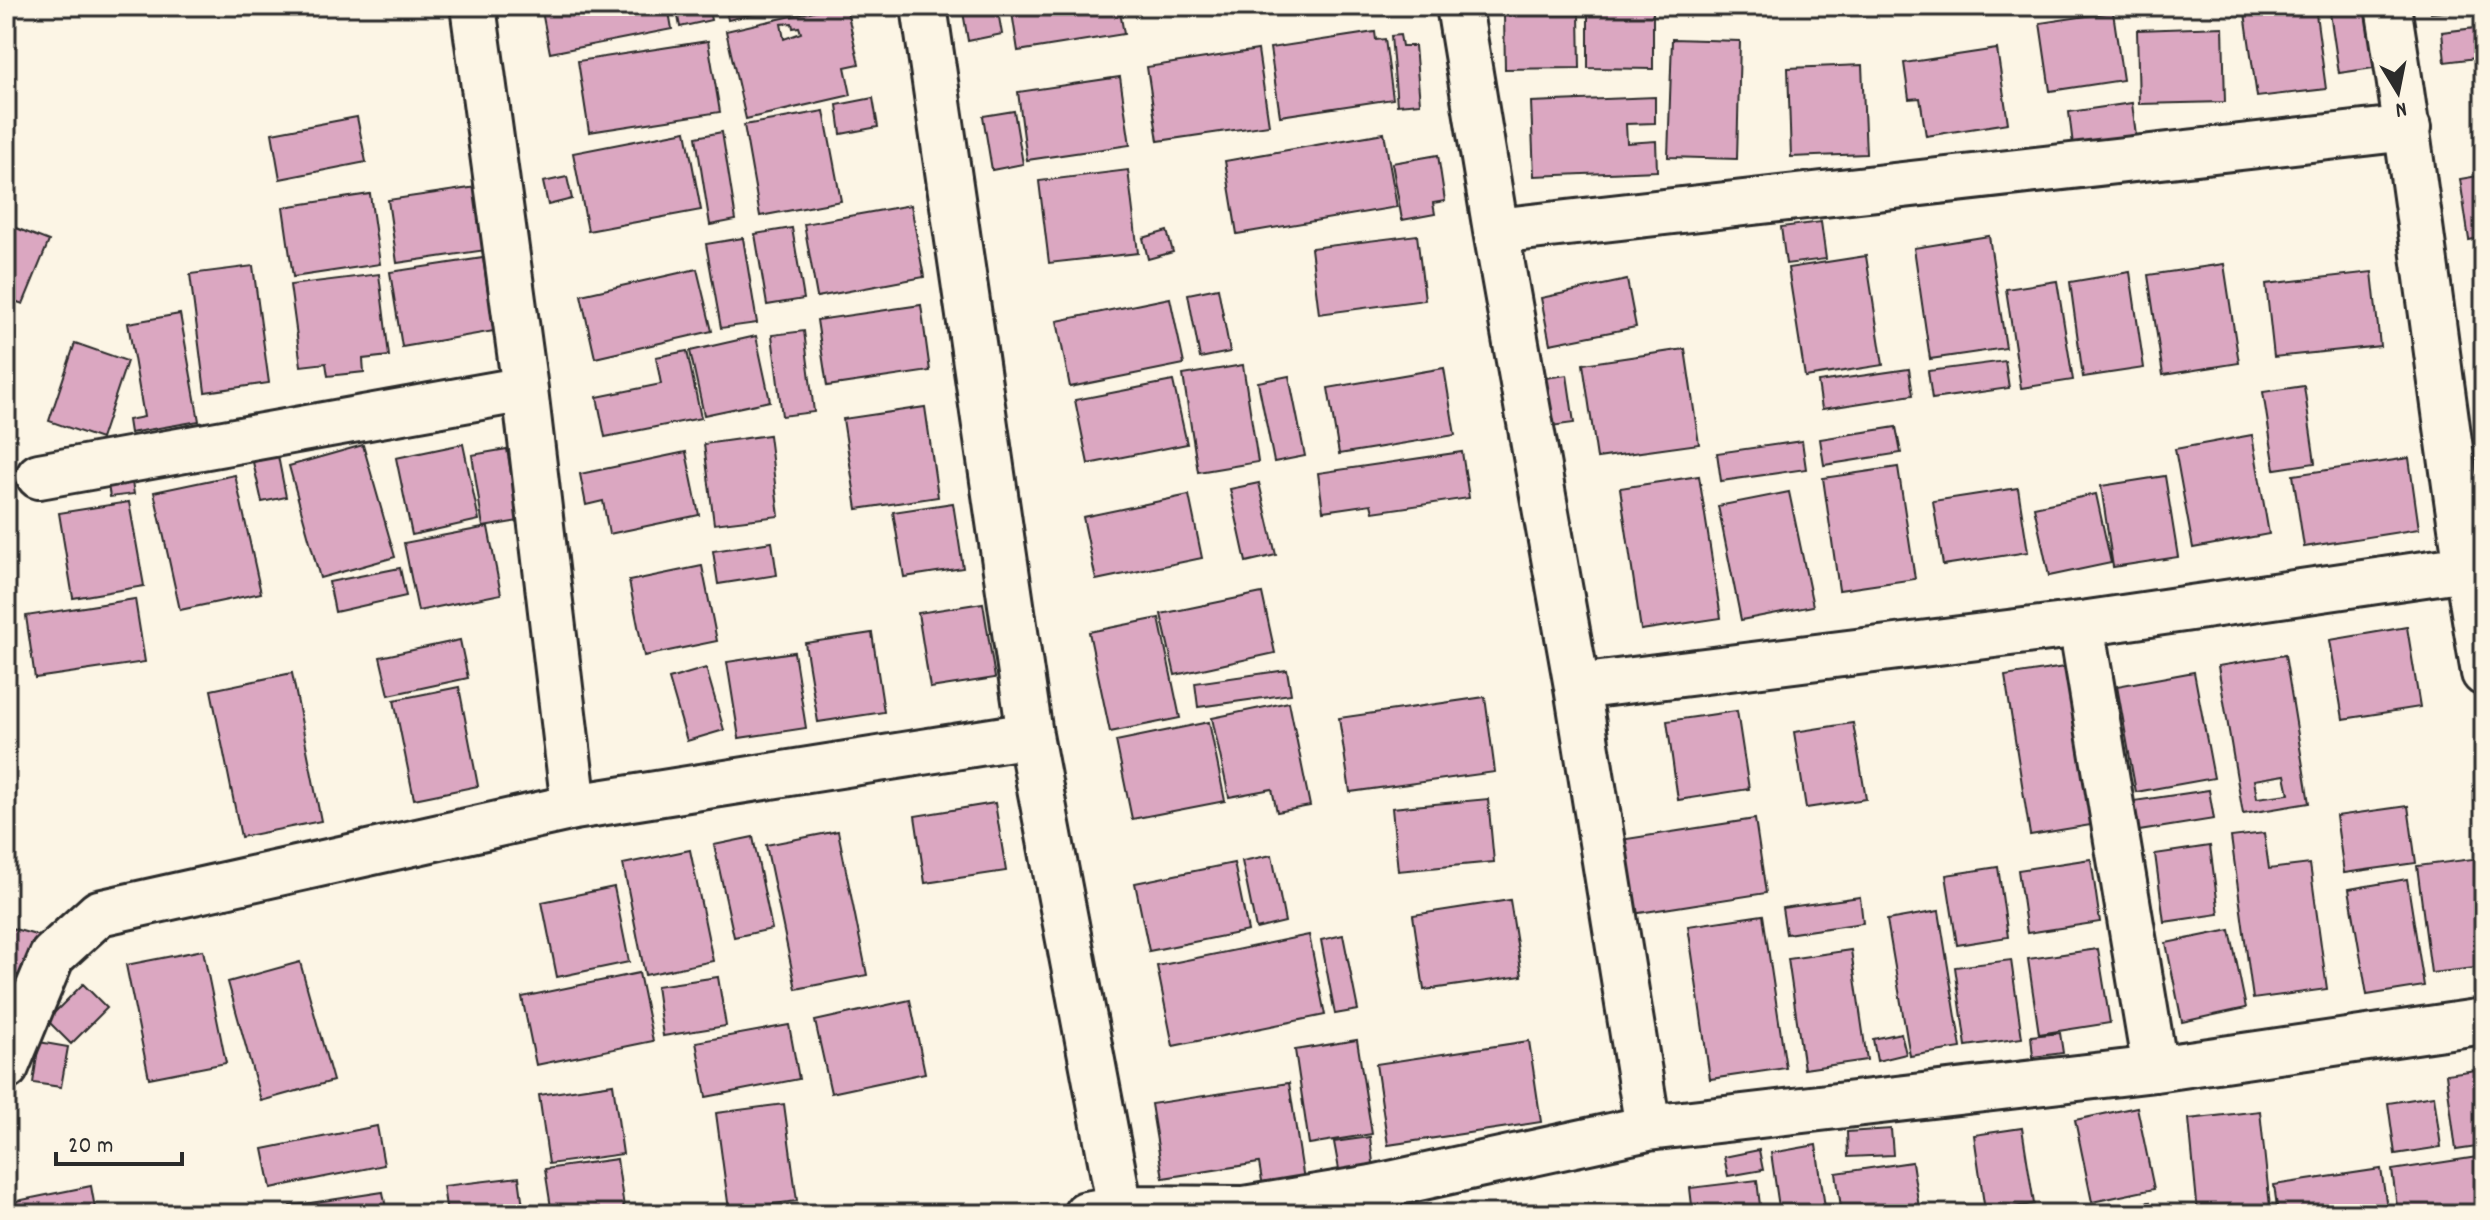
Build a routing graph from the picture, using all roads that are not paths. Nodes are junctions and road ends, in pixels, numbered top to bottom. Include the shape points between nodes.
1 (473, 6) edge
2 (924, 6) edge
3 (1459, 6) edge
4 (2388, 6) edge
5 (2408, 128) junction
6 (1496, 231) junction
7 (525, 389) junction
8 (39, 476) dead end
9 (2466, 568) junction
10 (2081, 624) junction
11 (2484, 673) edge
12 (1577, 687) junction
13 (1030, 735) junction
14 (574, 807) junction
15 (2484, 1021) edge
16 (6, 1067) edge
17 (2155, 1069) junction
18 (1648, 1128) junction
19 (1103, 1211) edge

1 - 7 street
2 - 13 street
3 - 6 street
4 - 5 street
5 - 6 street
5 - 9 street
6 - 12 street
7 - 8 street
7 - 14 street
9 - 10 street
9 - 11 street
10 - 12 street
10 - 17 street
12 - 18 street
13 - 14 street
13 - 19 street
14 - 16 street via 99,913 52,956
15 - 17 street
17 - 18 street
18 - 19 street via 1372,1188 1244,1209

